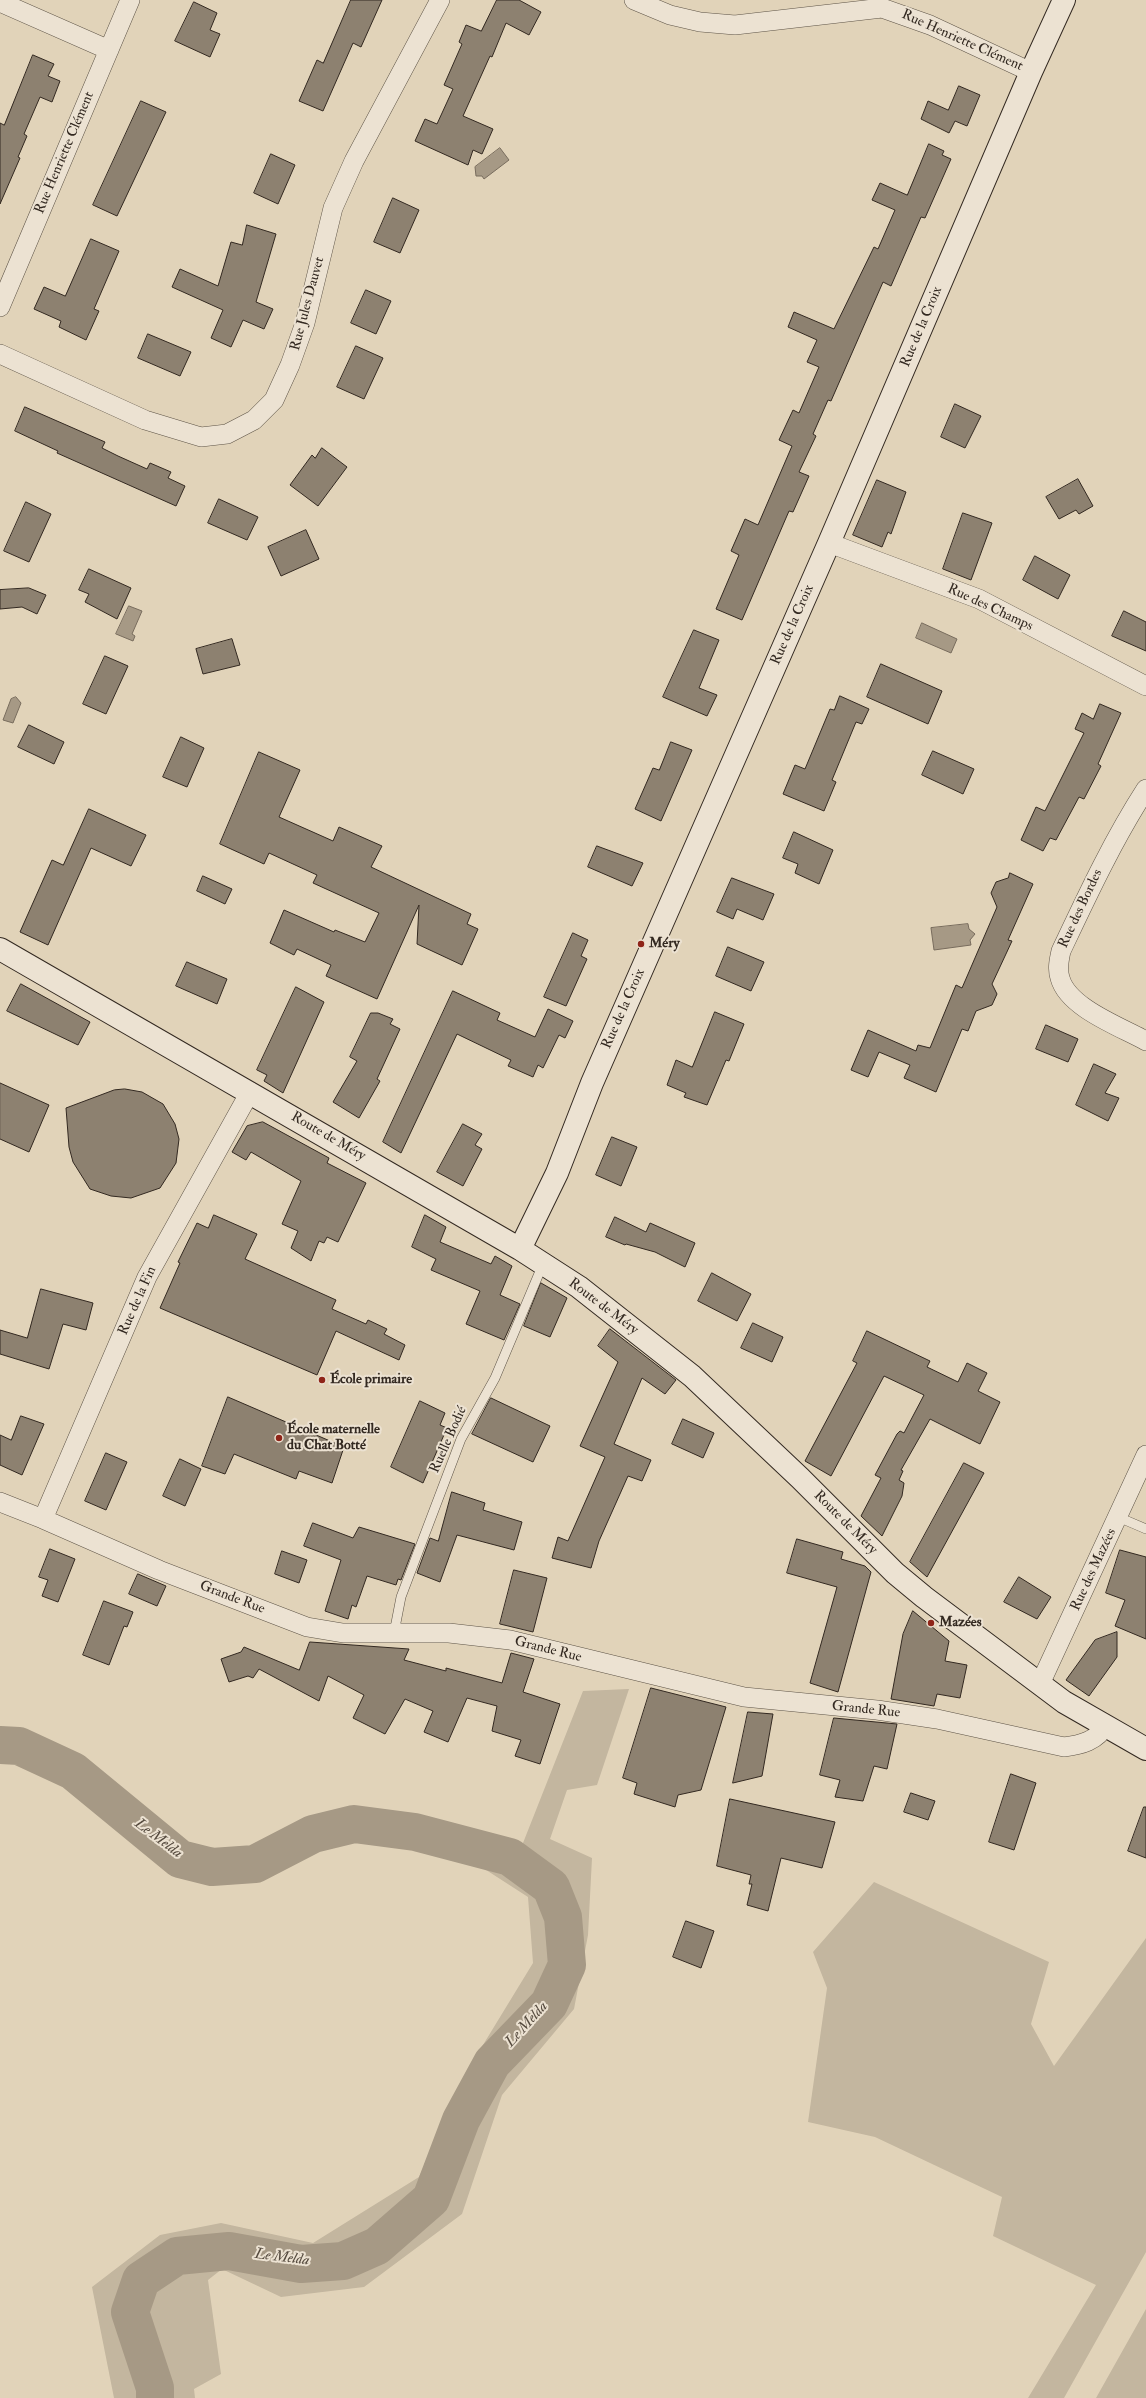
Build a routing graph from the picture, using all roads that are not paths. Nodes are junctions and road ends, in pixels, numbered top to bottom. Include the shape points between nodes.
1 (130, 0) edge
2 (440, 0) edge
3 (634, 0) edge
4 (1064, 0) edge
5 (0, 2) edge
6 (109, 50) junction
7 (1031, 72) junction
8 (0, 307) edge
9 (0, 354) edge
10 (829, 543) junction
11 (1146, 686) edge
12 (1146, 789) edge
13 (0, 949) edge
14 (1146, 1041) edge
15 (250, 1092) junction
16 (520, 1249) junction
17 (543, 1264) junction
18 (1146, 1455) edge
19 (0, 1502) edge
20 (1118, 1517) junction
21 (43, 1518) junction
22 (1146, 1529) edge
23 (394, 1633) junction
24 (1040, 1684) junction
25 (1105, 1725) junction
26 (1146, 1748) edge

1 - 6 street, Rue Henriette Clément
2 - 9 street, Rue Jules Dauvet via 354,161 332,208 305,323 290,365 274,400 254,420 227,434 201,437 145,420
3 - 7 street, Rue Henriette Clément via 670,16 735,25 882,8 930,25
4 - 7 main road, Rue de la Croix
5 - 6 street
6 - 8 street, Rue Henriette Clément
7 - 10 main road, Rue de la Croix
10 - 11 street, Rue des Champs via 979,599
10 - 16 main road, Rue de la Croix via 595,1076 557,1173
12 - 14 street, Rue des Bordes via 1125,821 1104,861 1061,951 1058,966 1060,979 1076,1002
13 - 15 main road, Route de Méry
15 - 16 main road, Route de Méry
15 - 21 street, Rue de la Fin via 147,1277
16 - 17 main road, Route de Méry
17 - 23 lane, Ruelle Bodié via 494,1378 462,1439 401,1597
17 - 24 main road, Route de Méry via 601,1304 692,1376 895,1572 954,1621
18 - 20 street, Rue des Mazées
19 - 21 street, Grande Rue
20 - 22 lane
20 - 24 street, Rue des Mazées
21 - 23 street, Grande Rue via 159,1570 307,1627 343,1633
23 - 25 street, Grande Rue via 449,1633 510,1640 744,1697 937,1718 1064,1747 1079,1745 1101,1734
24 - 25 main road, Route de Méry via 1064,1702
25 - 26 main road, Route de Méry

